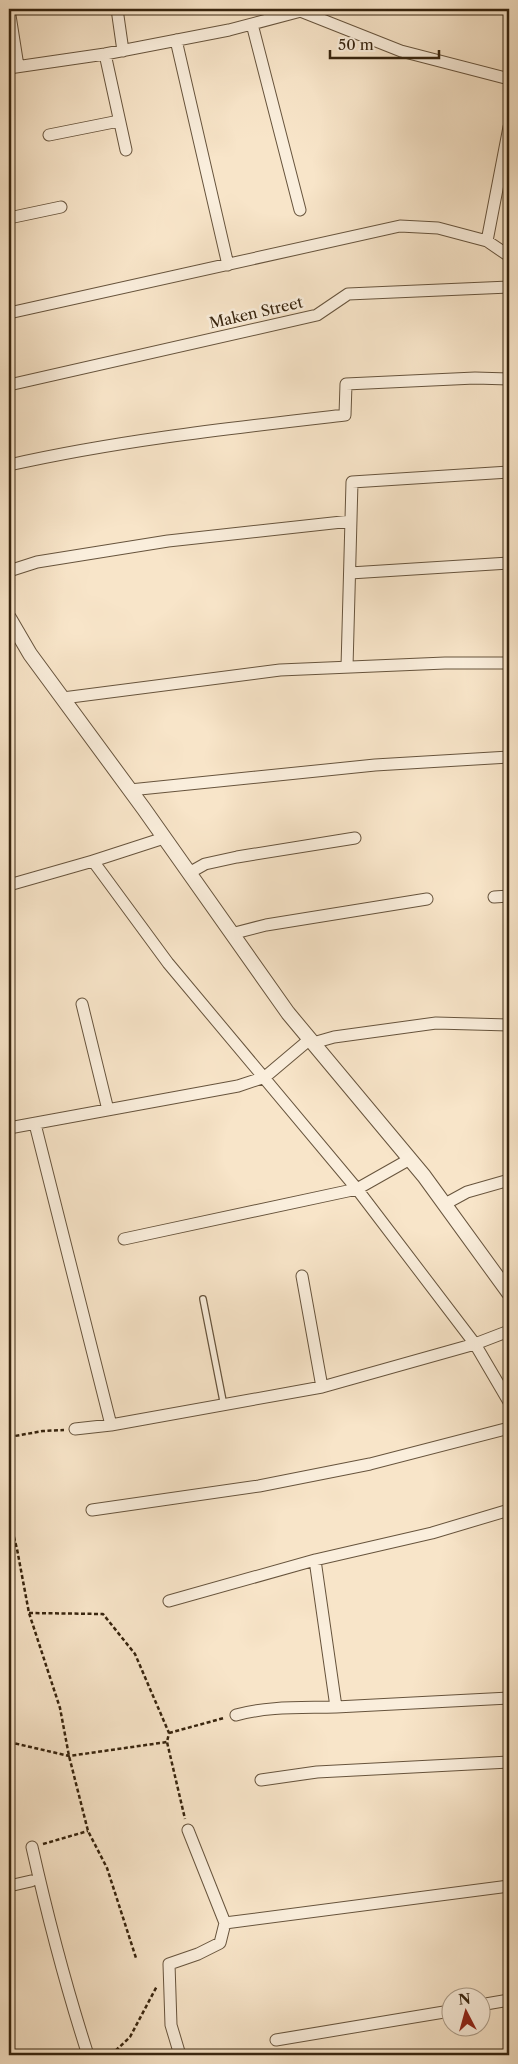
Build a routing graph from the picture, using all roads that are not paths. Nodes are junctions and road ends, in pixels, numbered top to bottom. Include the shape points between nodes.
1 (9, 9) edge
2 (118, 9) edge
3 (297, 10) edge
4 (252, 24) junction
5 (176, 40) junction
6 (124, 51) junction
7 (105, 54) junction
8 (13, 67) edge
9 (509, 79) edge
10 (119, 121) junction
11 (509, 127) edge
12 (49, 135) dead end
13 (126, 150) dead end
14 (61, 207) dead end
15 (300, 210) dead end
16 (9, 218) edge
17 (487, 241) junction
18 (509, 256) edge
19 (228, 265) junction
20 (509, 287) edge
21 (9, 313) edge
22 (509, 379) edge
23 (9, 385) edge
24 (9, 465) edge
25 (509, 472) edge
26 (351, 521) junction
27 (509, 563) edge
28 (9, 571) edge
29 (350, 573) junction
30 (9, 618) edge
31 (509, 663) edge
32 (348, 667) junction
33 (63, 698) junction
34 (509, 757) edge
35 (130, 790) junction
36 (164, 838) junction
37 (355, 838) dead end
38 (93, 861) junction
39 (189, 873) junction
40 (9, 885) edge
41 (509, 896) edge
42 (494, 897) dead end
43 (427, 899) dead end
44 (231, 934) junction
45 (82, 1004) dead end
46 (509, 1025) edge
47 (311, 1041) junction
48 (265, 1077) junction
49 (108, 1110) junction
50 (35, 1124) junction
51 (9, 1128) edge
52 (410, 1159) junction
53 (509, 1180) edge
54 (357, 1189) junction
55 (444, 1204) junction
56 (124, 1239) dead end
57 (302, 1276) dead end
58 (509, 1293) edge
59 (203, 1299) dead end
60 (509, 1331) edge
61 (475, 1344) junction
62 (322, 1387) junction
63 (509, 1402) edge
64 (224, 1406) junction
65 (110, 1425) junction
66 (509, 1428) edge
67 (75, 1429) road end
68 (92, 1510) dead end
69 (509, 1510) edge
70 (315, 1560) junction
71 (169, 1601) dead end
72 (509, 1698) edge
73 (336, 1707) junction
74 (236, 1715) road end
75 (509, 1762) edge
76 (261, 1780) dead end
77 (188, 1830) road end
78 (32, 1847) road end
79 (31, 1881) dead end
80 (9, 1886) edge
81 (509, 1886) edge
82 (225, 1923) junction
83 (509, 2000) edge
84 (490, 2003) edge
85 (440, 2012) edge
86 (276, 2040) dead end
87 (88, 2055) edge
88 (180, 2055) edge

1 - 8 street
2 - 6 street
3 - 4 street
3 - 9 street via 401,51
4 - 5 street
4 - 15 street
5 - 6 street
5 - 19 street
6 - 7 street
7 - 8 street
7 - 10 street
10 - 12 street
10 - 13 street
11 - 17 street
14 - 16 street
17 - 18 street
17 - 19 street via 438,228 400,226
19 - 21 street
20 - 23 street, Maken Street via 348,294 317,315
22 - 24 street via 346,384 345,414 177,434
25 - 26 street via 352,482
26 - 28 street via 168,541 37,562
26 - 29 street
27 - 29 street
29 - 32 street
30 - 33 street via 30,654
31 - 32 street
32 - 33 street via 280,670
33 - 35 street
34 - 35 street via 375,765
35 - 36 street
36 - 38 street
36 - 39 street
37 - 39 street via 237,857 205,864
38 - 40 street
38 - 48 street via 168,963
39 - 44 street
41 - 42 street
43 - 44 street via 266,925
44 - 47 street
45 - 49 street
46 - 47 street via 436,1023
47 - 48 street
47 - 52 street
48 - 49 street via 238,1086
48 - 54 street
49 - 50 street
50 - 51 street
50 - 65 street
52 - 54 street
52 - 55 street
53 - 55 street via 467,1192
54 - 56 street
54 - 61 street
55 - 58 street
57 - 62 street
59 - 64 lane
60 - 61 street
61 - 62 street
61 - 63 street
62 - 64 street
64 - 65 street
65 - 67 street
66 - 68 street via 370,1464 259,1486
69 - 70 street via 432,1533
70 - 71 street
70 - 73 street
72 - 73 street
73 - 74 street via 273,1709
75 - 76 street via 317,1772
77 - 82 street
78 - 87 street via 53,1937
79 - 80 street
81 - 82 street
82 - 88 street via 220,1943 168,1964 171,2025
83 - 84 street
85 - 86 street

